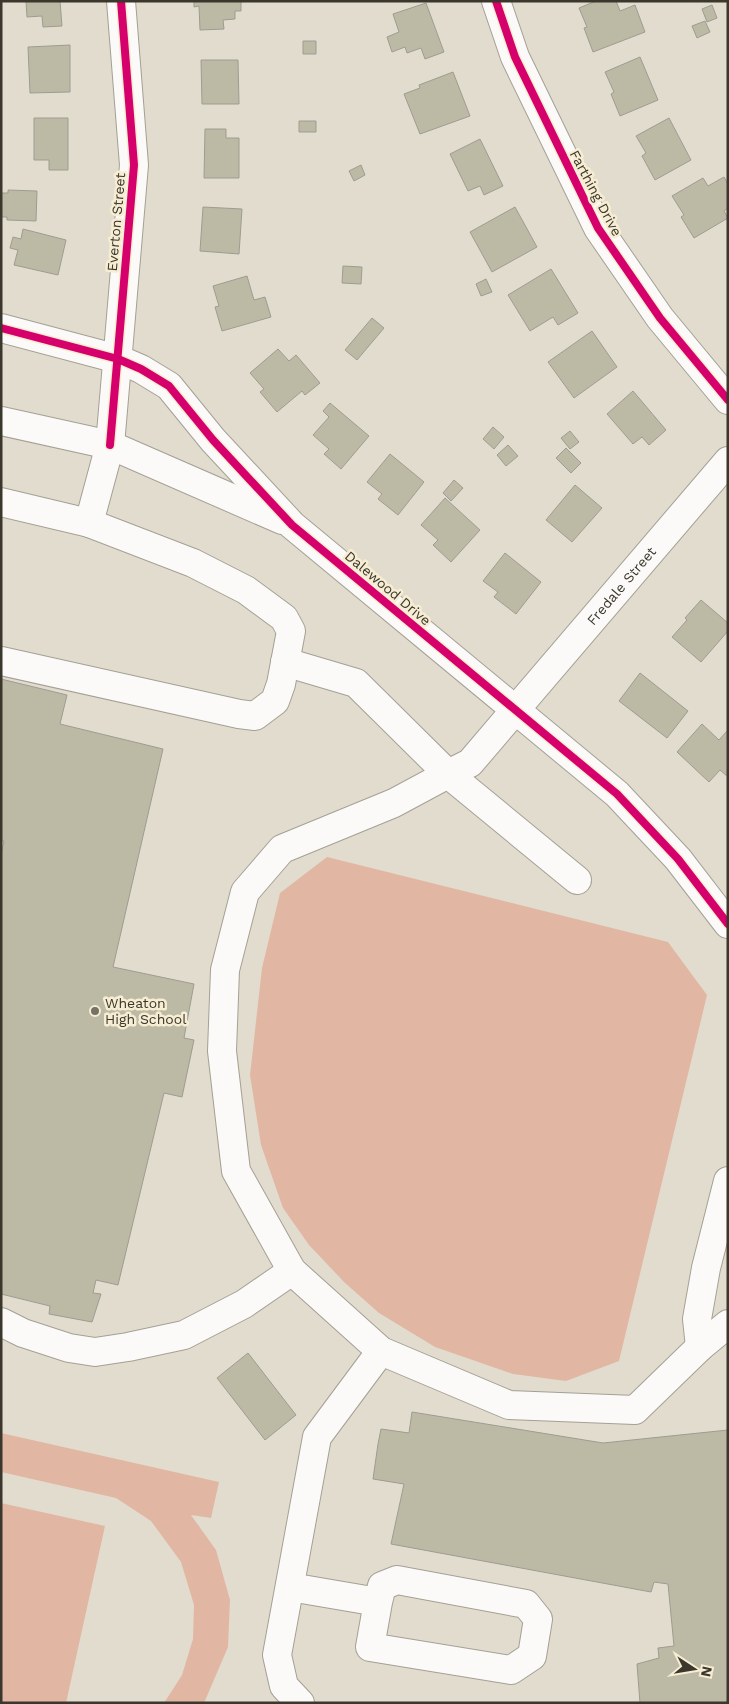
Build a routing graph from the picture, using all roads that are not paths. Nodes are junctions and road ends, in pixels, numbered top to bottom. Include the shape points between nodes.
1 (121, 1) edge
2 (496, 1) edge
3 (1, 328) edge
4 (118, 359) junction
5 (728, 400) edge
6 (1, 422) edge
7 (110, 445) junction
8 (728, 461) edge
9 (1, 502) edge
10 (89, 523) junction
11 (292, 525) junction
12 (1, 661) edge
13 (285, 662) junction
14 (515, 709) junction
15 (448, 774) junction
16 (577, 880) dead end
17 (728, 924) edge
18 (728, 1181) edge
19 (292, 1271) junction
20 (1, 1322) edge
21 (728, 1324) edge
22 (700, 1347) junction
23 (381, 1351) junction
24 (290, 1587) junction
25 (378, 1602) junction
26 (300, 1703) edge

1 - 4 street, Everton Street via 134,165
2 - 5 street, Farthing Drive via 515,57 598,228 660,318
3 - 4 street, Dalewood Drive
4 - 7 street, Everton Street
4 - 11 street, Dalewood Drive via 168,386
6 - 7 street, Dalewood Drive
7 - 10 street, Everton Street
7 - 11 street, Dalewood Drive
8 - 14 street, Fredale Street
9 - 10 street
10 - 13 street via 193,563 246,590 284,618 291,630
11 - 14 street, Dalewood Drive
12 - 13 street via 255,716 275,700
13 - 15 street via 356,683
14 - 15 street, Fredale Street via 470,763
14 - 17 street, Dalewood Drive via 617,794 678,859
15 - 16 street
15 - 19 street, Fredale Street via 394,803 282,849 245,892 224,970 222,1051 236,1171
18 - 22 street via 697,1319
19 - 20 street via 244,1304 184,1335 128,1347 95,1352 69,1348
19 - 23 street, Fredale Street
21 - 22 street, Fredale Street
22 - 23 street, Fredale Street via 635,1410 509,1405
23 - 24 street via 317,1437
24 - 25 street
24 - 26 street via 277,1655 284,1686
25 - 25 street via 382,1586 397,1580 526,1604 538,1620 532,1656 511,1670 370,1647

